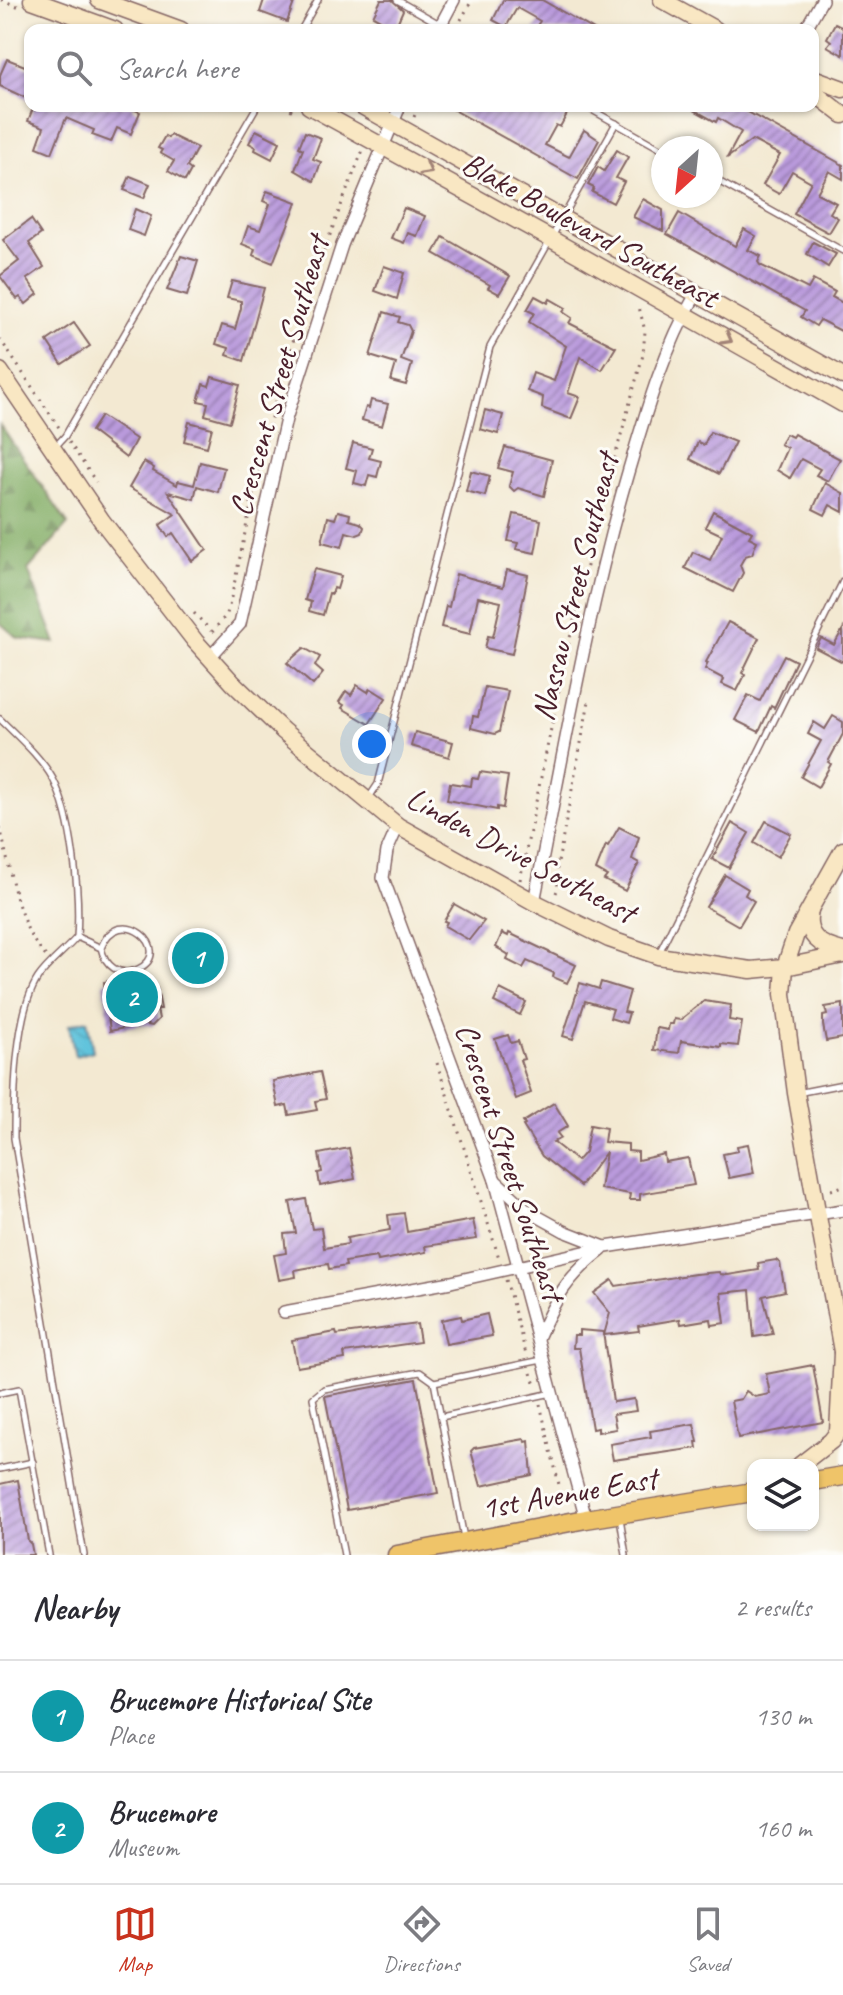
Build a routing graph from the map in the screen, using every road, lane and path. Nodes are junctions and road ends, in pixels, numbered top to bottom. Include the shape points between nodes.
1 (32, 0) edge
2 (99, 0) edge
3 (318, 0) edge
4 (397, 0) edge
5 (454, 0) edge
6 (472, 0) edge
7 (662, 0) edge
8 (822, 0) edge
9 (56, 4) edge
10 (101, 24) edge
11 (165, 24) edge
12 (304, 24) edge
13 (438, 24) edge
14 (447, 24) edge
15 (450, 24) edge
16 (705, 24) edge
17 (808, 24) edge
18 (819, 80) edge
19 (843, 89) edge
20 (819, 97) edge
21 (253, 112) edge
22 (320, 112) edge
23 (373, 112) edge
24 (397, 112) edge
25 (416, 112) edge
26 (596, 112) edge
27 (843, 115) edge
28 (392, 123) junction
29 (616, 123) junction
30 (411, 124) dead end
31 (651, 143) edge
32 (384, 146) junction
33 (723, 184) edge
34 (562, 219) junction
35 (551, 239) junction
36 (843, 251) edge
37 (696, 294) junction
38 (683, 314) junction
39 (0, 339) edge
40 (0, 371) edge
41 (843, 376) edge
42 (843, 404) edge
43 (60, 442) junction
44 (100, 488) dead end
45 (843, 581) edge
46 (193, 612) dead end
47 (216, 636) dead end
48 (210, 657) junction
49 (589, 701) dead end
50 (0, 719) edge
51 (367, 799) junction
52 (398, 826) junction
53 (0, 827) edge
54 (843, 850) edge
55 (556, 893) dead end
56 (534, 902) junction
57 (810, 908) junction
58 (77, 937) junction
59 (101, 948) junction
60 (843, 953) edge
61 (658, 956) junction
62 (52, 962) junction
63 (785, 967) junction
64 (437, 1064) dead end
65 (843, 1084) edge
66 (796, 1093) junction
67 (495, 1180) junction
68 (843, 1186) edge
69 (831, 1190) dead end
70 (843, 1210) edge
71 (817, 1214) junction
72 (606, 1247) junction
73 (520, 1266) junction
74 (503, 1270) junction
75 (284, 1312) dead end
76 (841, 1334) edge
77 (538, 1338) junction
78 (843, 1355) edge
79 (544, 1359) junction
80 (529, 1363) junction
81 (434, 1382) junction
82 (0, 1393) edge
83 (553, 1393) junction
84 (538, 1396) junction
85 (441, 1417) junction
86 (808, 1459) edge
87 (33, 1462) junction
88 (0, 1469) edge
89 (843, 1476) edge
90 (819, 1480) edge
91 (560, 1489) dead end
92 (747, 1493) edge
93 (619, 1514) junction
94 (586, 1519) junction
95 (466, 1549) edge
96 (423, 1552) edge
97 (49, 1555) edge
98 (84, 1555) edge
99 (344, 1555) edge
100 (397, 1555) edge
101 (626, 1555) edge

1 - 9 street
2 - 11 street
3 - 12 lane
4 - 13 lane
5 - 14 street
6 - 15 path
7 - 16 street
8 - 17 street
9 - 10 street
18 - 19 street
20 - 27 street
21 - 43 lane
22 - 32 street, Blake Boulevard Southeast
23 - 28 street, Blake Boulevard Southeast
24 - 28 street, Crescent Street Southeast
25 - 30 path
26 - 29 lane
28 - 32 street, Crescent Street Southeast
28 - 34 street, Blake Boulevard Southeast
29 - 31 lane
29 - 34 lane
32 -> 35 street, Blake Boulevard Southeast
32 - 48 street, Crescent Street Southeast via 342,245 290,405 240,624
33 - 36 lane
34 - 35 lane
34 - 37 street, Blake Boulevard Southeast
35 - 38 street, Blake Boulevard Southeast
35 - 51 lane via 490,347 378,784
37 - 38 street, Nassau Street Southeast
37 - 41 street, Blake Boulevard Southeast
38 -> 42 street, Blake Boulevard Southeast
38 - 56 street, Nassau Street Southeast via 656,377 618,508 571,705
39 - 43 path
40 - 43 street, Linden Drive Southeast
43 - 44 path
43 - 48 street, Linden Drive Southeast via 111,532
45 - 61 lane
46 - 47 path
48 - 51 street, Linden Drive Southeast via 283,731
49 - 55 path
50 - 58 lane via 52,778 67,815
51 - 52 street, Linden Drive Southeast
52 - 56 street, Linden Drive Southeast
52 - 67 street, Crescent Street Southeast via 383,878
53 - 62 path via 27,931
54 - 57 street
56 - 61 street, Linden Drive Southeast
57 - 60 street via 808,927 814,939
57 - 63 street
58 - 59 lane
58 - 62 lane
59 - 59 lane via 111,968 124,972 138,969 151,952 150,943 134,929 124,928 111,932
60 - 63 street, Linden Drive Southeast
61 - 63 street, Linden Drive Southeast via 751,970
62 - 98 lane via 38,978 23,1023 14,1078 14,1138
63 - 66 street via 785,1014
64 - 74 path
65 - 66 lane
66 - 71 street
67 - 72 street via 528,1211
67 - 73 street, Crescent Street Southeast
68 - 69 path
70 - 71 street
71 - 72 street
71 - 76 street
72 - 73 street
72 - 77 street via 566,1283
73 - 74 street
73 - 77 street, Crescent Street Southeast
74 - 75 street
74 - 80 path
76 - 78 street
77 - 79 street, Crescent Street Southeast
78 - 86 street via 838,1432
79 - 80 lane
79 - 83 street, Crescent Street Southeast
80 - 81 lane
80 - 84 path
81 - 85 lane
81 - 99 lane via 420,1372 324,1389 313,1398
82 - 87 lane via 19,1389
83 - 84 lane
83 - 94 street, Crescent Street Southeast
84 - 85 lane
84 - 91 path
85 - 95 lane
87 - 88 lane
87 - 97 lane
89 - 90 main road
92 - 93 main road, 1st Avenue East
93 - 94 main road, 1st Avenue East
93 - 101 lane
94 - 95 main road, 1st Avenue East
95 - 96 main road, 1st Avenue East
96 - 100 main road, 1st Avenue East

